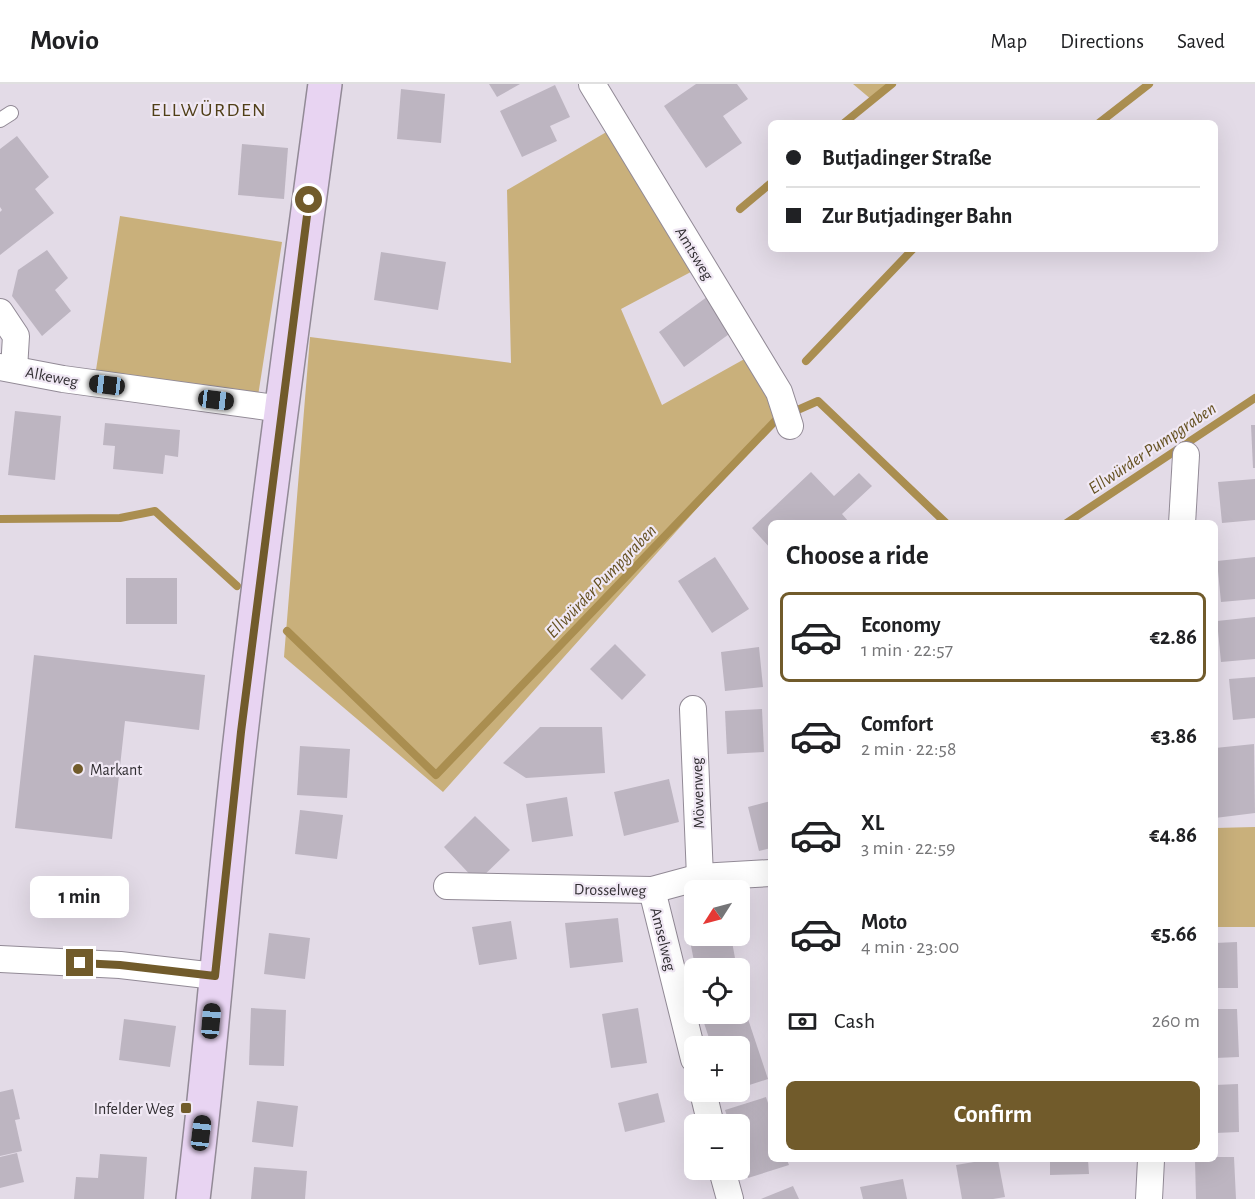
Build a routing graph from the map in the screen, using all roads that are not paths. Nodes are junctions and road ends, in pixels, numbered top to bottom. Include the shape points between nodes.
1 (325, 84) edge
2 (592, 84) edge
3 (0, 312) edge
4 (7, 368) edge
5 (282, 409) junction
6 (790, 426) dead end
7 (1186, 454) dead end
8 (1182, 520) edge
9 (693, 709) dead end
10 (768, 873) edge
11 (700, 877) junction
12 (447, 886) dead end
13 (652, 890) junction
14 (0, 959) edge
15 (215, 976) junction
16 (688, 1036) edge
17 (1150, 1162) edge
18 (725, 1180) edge
19 (193, 1199) edge
20 (730, 1199) edge
21 (1149, 1199) edge

1 - 5 main road
2 - 6 street, Amtsweg via 779,392
3 - 4 street via 16,336
4 - 5 street, Alkeweg via 63,380
5 - 15 main road
7 - 8 street
9 - 11 street, Möwenweg
10 - 11 street, Drosselweg
11 - 13 street, Drosselweg
12 - 13 street, Drosselweg
13 - 16 street, Amselweg
14 - 15 street via 120,965
15 - 19 main road
17 - 21 street
18 - 20 street

